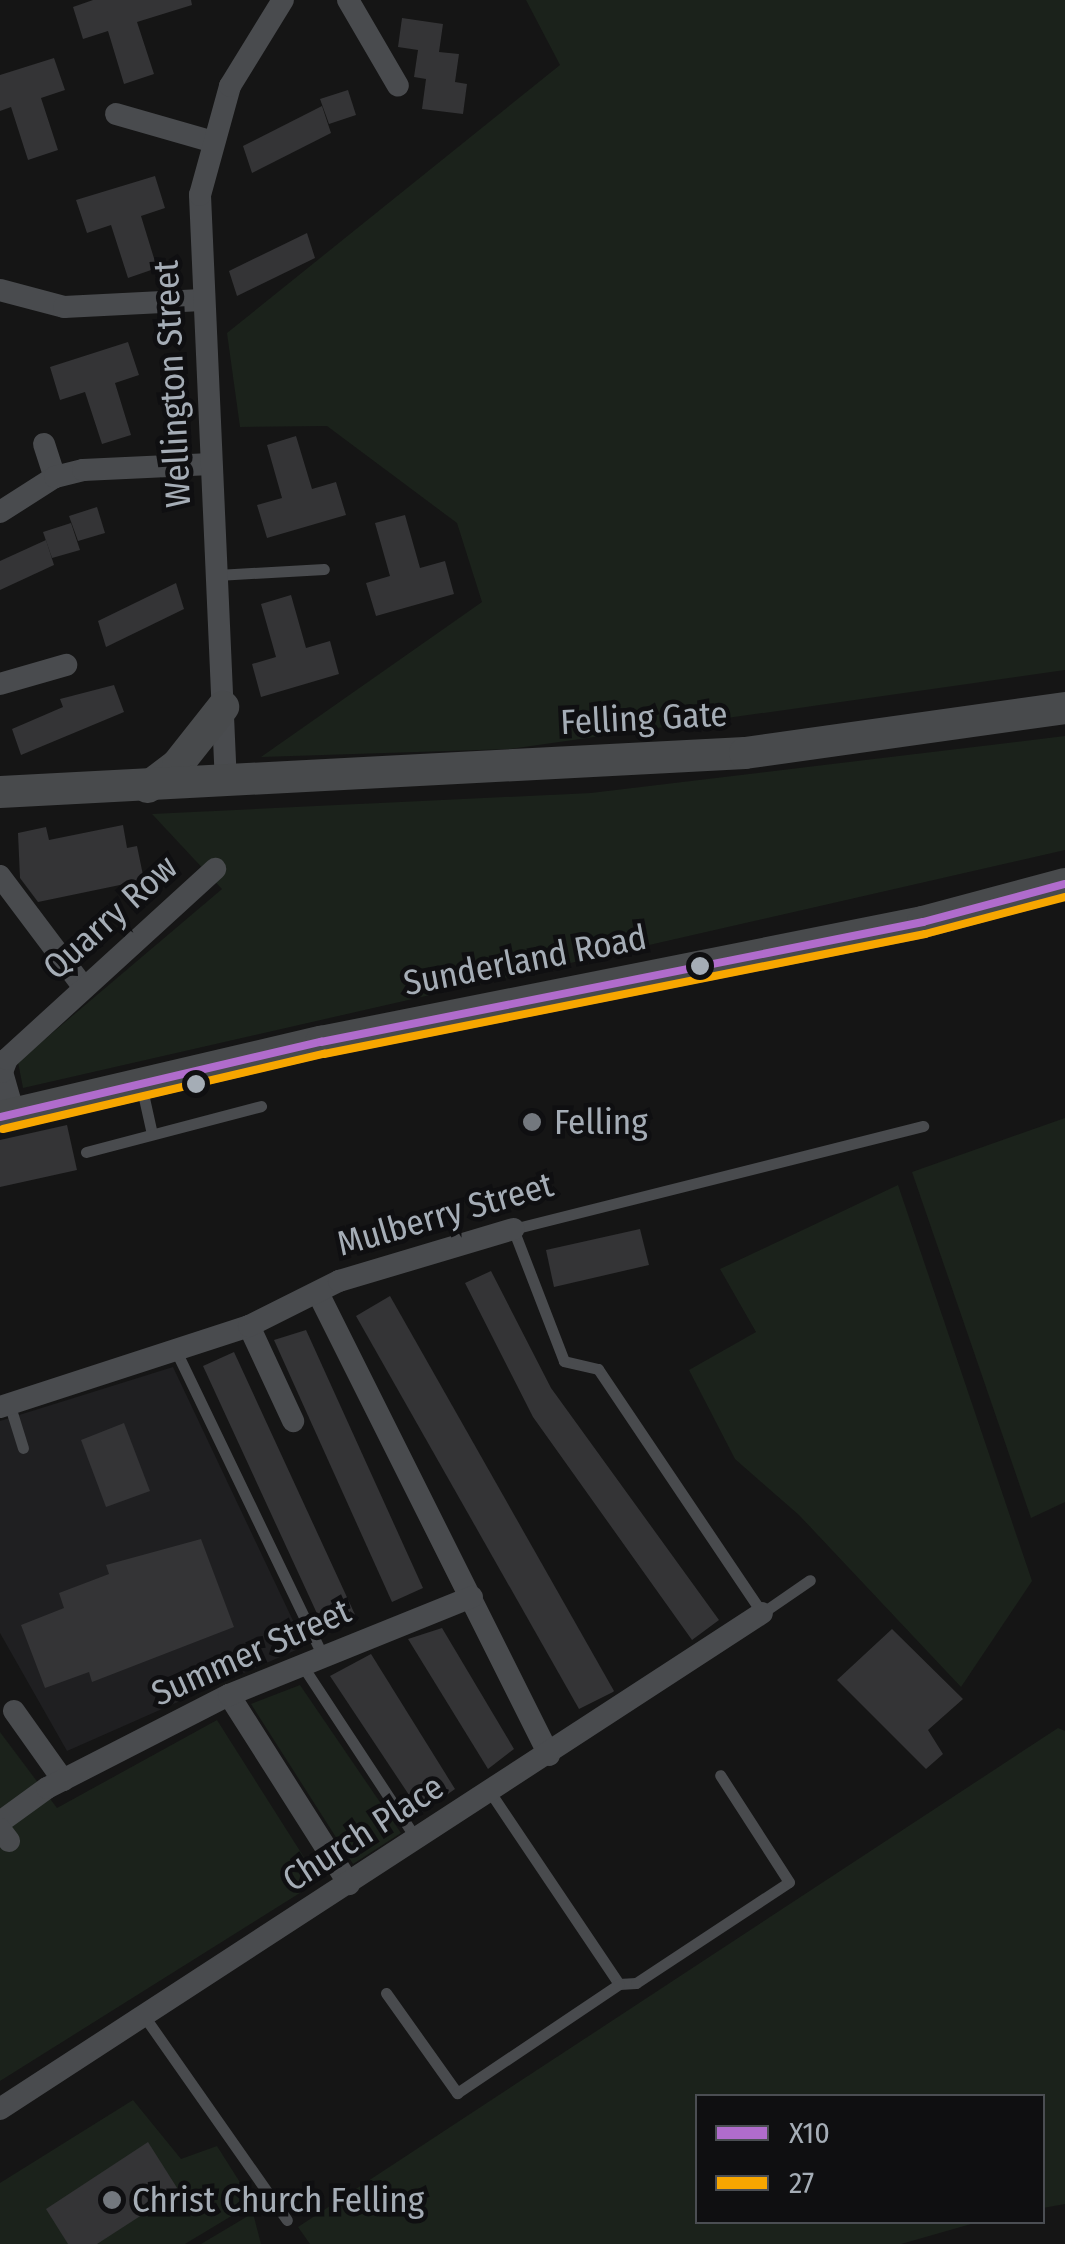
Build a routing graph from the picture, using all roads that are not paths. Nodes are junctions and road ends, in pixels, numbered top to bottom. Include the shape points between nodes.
1 (282, 0) edge
2 (348, 0) edge
3 (398, 86) dead end
4 (116, 114) dead end
5 (210, 140) junction
6 (0, 290) edge
7 (202, 300) junction
8 (44, 444) dead end
9 (211, 464) junction
10 (55, 477) junction
11 (0, 512) edge
12 (324, 568) dead end
13 (217, 575) junction
14 (66, 665) dead end
15 (0, 684) edge
16 (223, 707) junction
17 (1065, 708) edge
18 (226, 784) junction
19 (148, 787) junction
20 (0, 792) edge
21 (215, 869) dead end
22 (0, 876) edge
23 (1065, 884) edge
24 (84, 988) junction
25 (141, 1084) junction
26 (260, 1106) dead end
27 (7, 1116) edge
28 (923, 1126) dead end
29 (152, 1134) junction
30 (86, 1152) dead end
31 (513, 1229) junction
32 (320, 1297) junction
33 (250, 1326) junction
34 (176, 1351) junction
35 (4, 1405) edge
36 (293, 1421) dead end
37 (24, 1448) dead end
38 (810, 1580) dead end
39 (472, 1597) junction
40 (763, 1617) junction
41 (313, 1661) junction
42 (228, 1695) junction
43 (14, 1711) dead end
44 (549, 1755) junction
45 (720, 1774) dead end
46 (63, 1780) junction
47 (490, 1792) junction
48 (3, 1831) edge
49 (418, 1840) junction
50 (349, 1884) junction
51 (619, 1984) junction
52 (386, 1993) dead end
53 (144, 2016) junction
54 (0, 2109) edge
55 (287, 2220) dead end

1 - 5 street, Wellington Street via 230,86
2 - 3 street
4 - 5 street
5 - 7 street, Wellington Street via 200,195
6 - 7 street via 64,307
7 - 9 street, Wellington Street
8 - 10 street
9 - 10 street
9 - 13 street, Wellington Street
10 - 11 street
12 - 13 lane
13 - 16 street, Wellington Street
14 - 15 street
16 - 18 street, Wellington Street
16 - 19 street via 178,764
17 - 18 street, Felling Gate via 745,752
18 - 19 street, Felling Gate
19 - 20 street, Felling Gate
21 - 24 street, Quarry Row
22 - 24 street
23 - 25 street, Sunderland Road via 924,922
24 - 27 street, Quarry Row via 7,1059
25 - 27 street, Sunderland Road
25 - 29 lane
26 - 29 lane
28 - 31 lane, Mulberry Street
29 - 30 lane
31 - 32 street, Mulberry Street via 339,1281
31 - 40 lane via 564,1361 598,1369
32 - 33 street, Mulberry Street
32 - 39 street
33 - 34 street, Mulberry Street
33 - 36 street
34 - 35 street, Mulberry Street
34 - 41 lane
35 - 37 lane
38 - 40 lane
39 - 41 street, Summer Street
39 - 44 street
40 - 44 street, Church Place
41 - 42 street, Summer Street
41 - 49 lane
42 - 46 street, Summer Street
42 - 50 street
43 - 46 street
44 - 47 street, Church Place
45 - 51 lane via 789,1882 636,1983
46 - 48 street, Summer Street
47 - 49 street, Church Place
47 - 51 lane
49 - 50 street, Church Place
50 - 53 street, Church Place
51 - 52 lane via 458,2092
53 - 54 street, Church Place
53 - 55 lane

